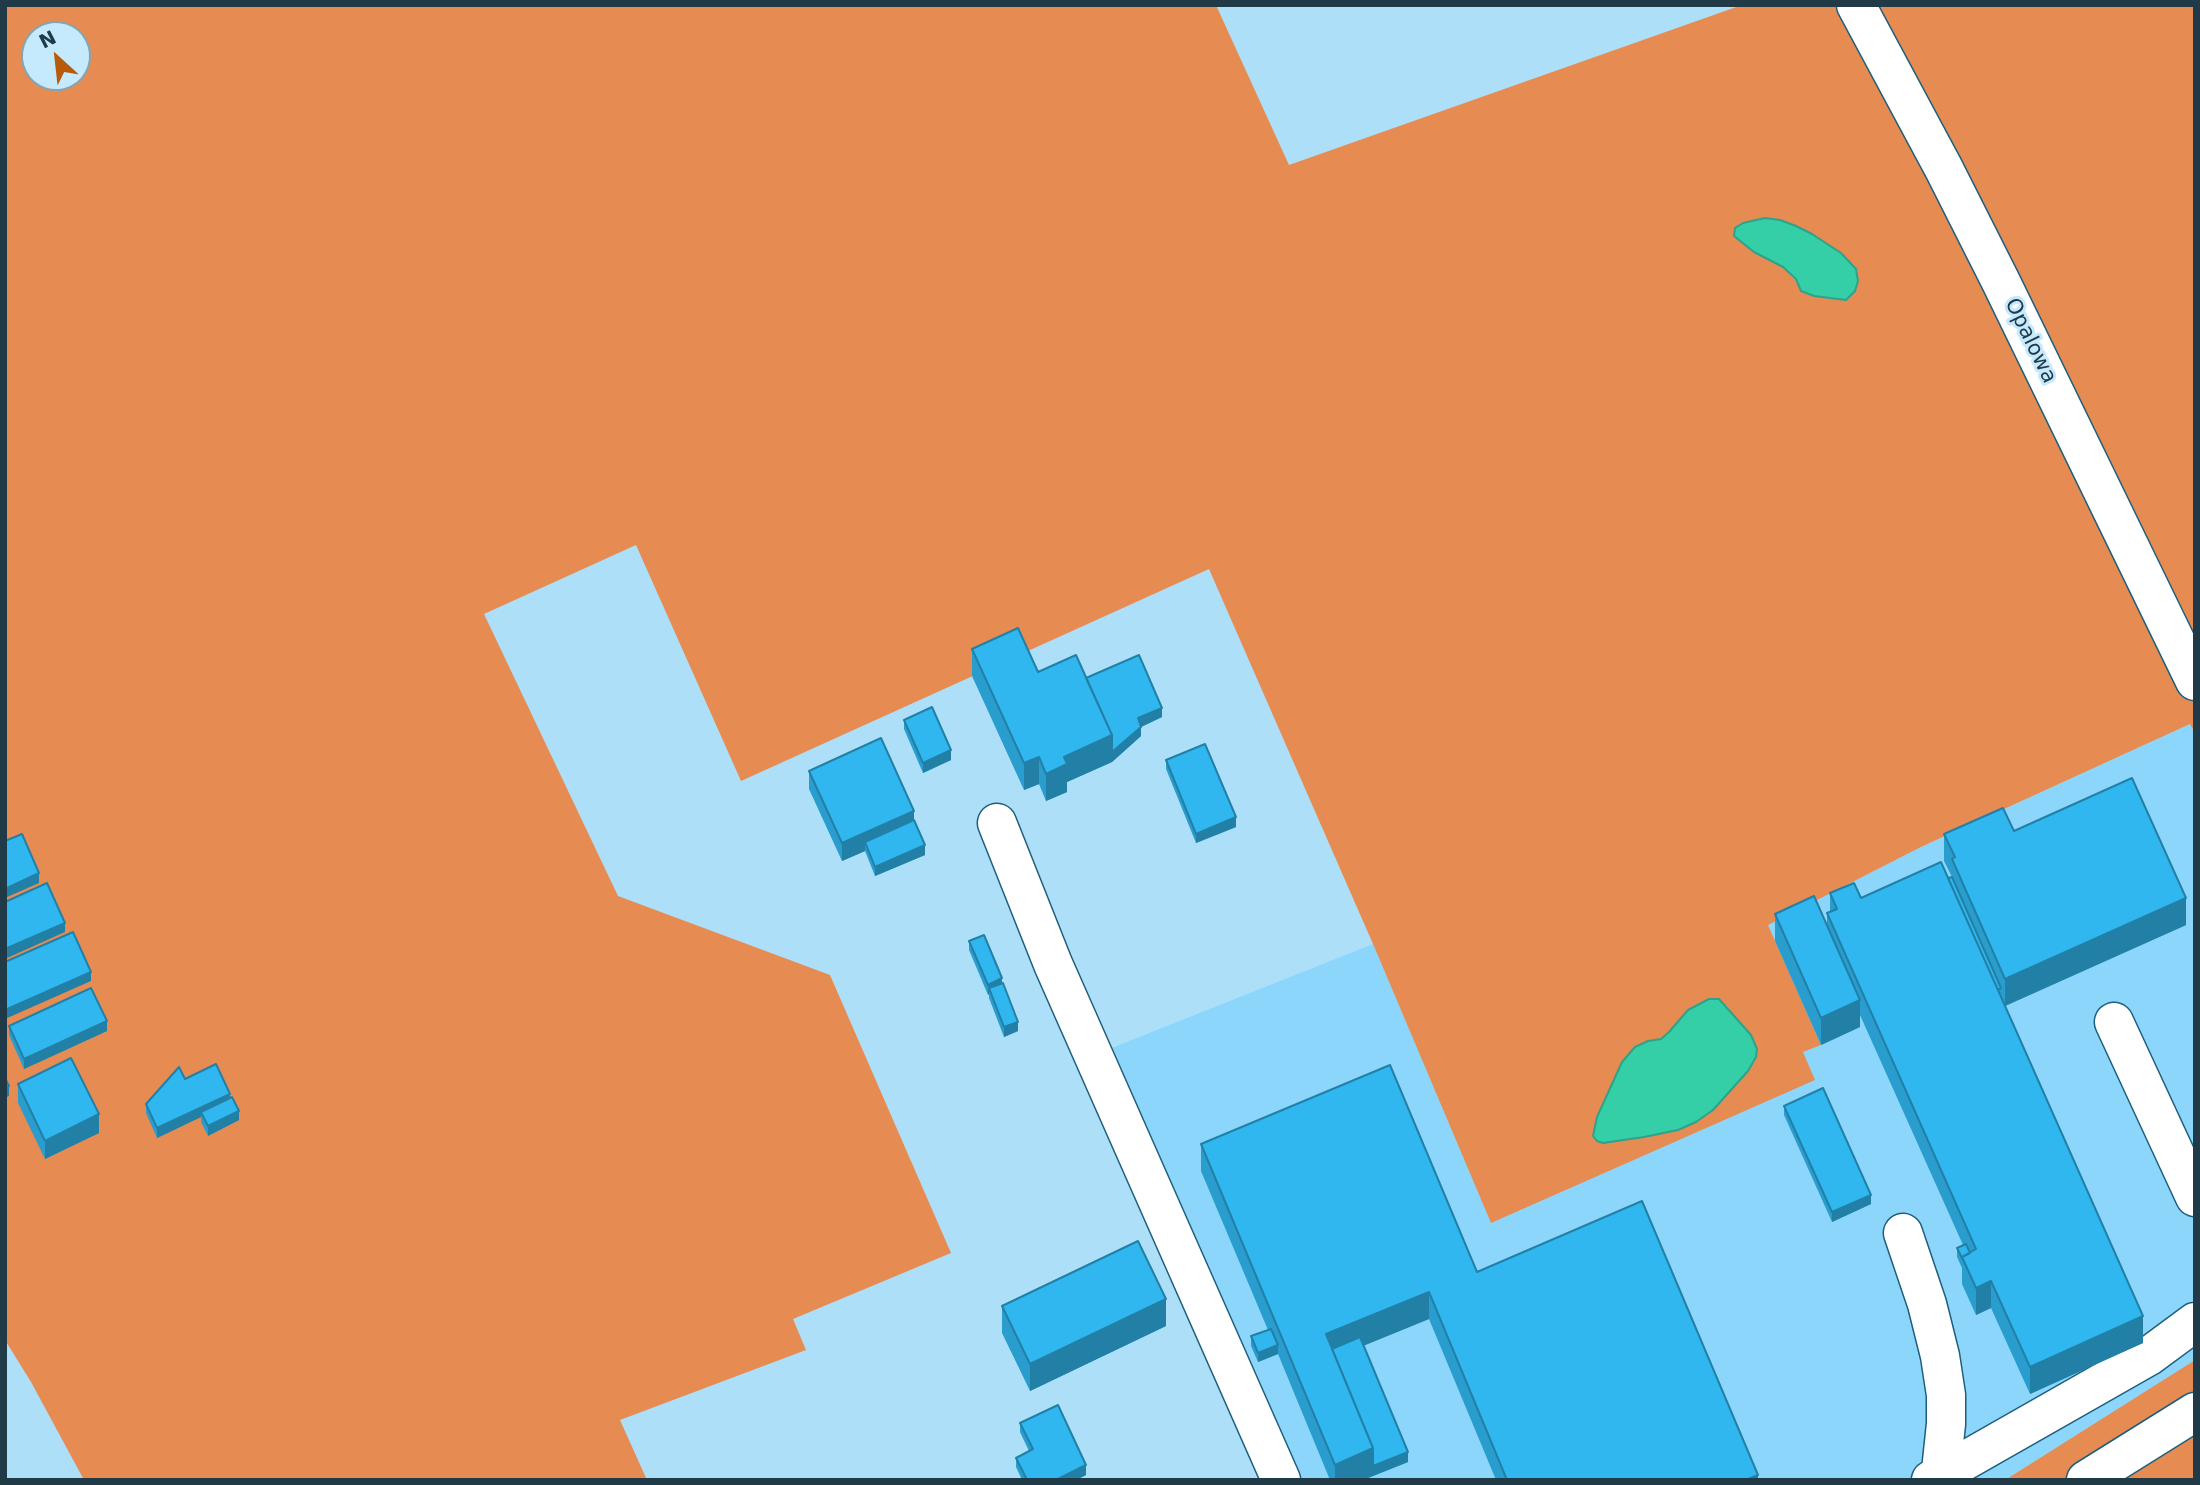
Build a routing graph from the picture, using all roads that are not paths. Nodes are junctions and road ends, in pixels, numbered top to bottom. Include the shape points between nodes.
1 (1856, 5) edge
2 (2195, 681) edge
3 (997, 823) dead end
4 (2114, 1022) dead end
5 (2195, 1197) edge
6 (1903, 1233) dead end
7 (2195, 1322) edge
8 (2195, 1412) edge
9 (1937, 1478) edge
10 (1281, 1480) edge
11 (2086, 1480) edge

1 - 2 lane, Opalowa via 2001,282
3 - 10 lane via 1053,964
4 - 5 lane
6 - 9 lane via 1927,1304 1946,1395
7 - 9 lane via 2149,1356
8 - 11 lane

